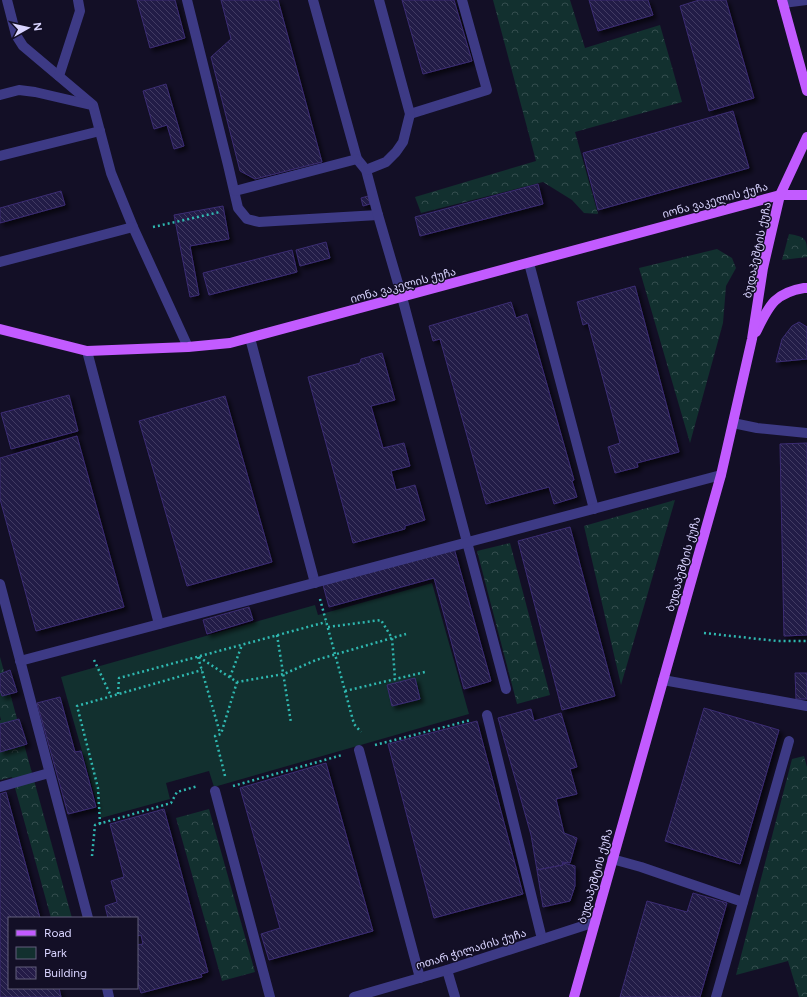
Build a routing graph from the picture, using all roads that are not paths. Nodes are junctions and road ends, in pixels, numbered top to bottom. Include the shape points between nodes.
1 (7, 0) edge
2 (78, 0) edge
3 (186, 0) edge
4 (313, 0) edge
5 (379, 0) edge
6 (462, 0) edge
7 (807, 0) edge
8 (782, 2) edge
9 (59, 76) junction
10 (807, 90) edge
11 (0, 95) edge
12 (93, 105) junction
13 (410, 114) junction
14 (100, 131) junction
15 (807, 137) edge
16 (0, 156) edge
17 (357, 159) junction
18 (366, 170) junction
19 (235, 191) junction
20 (780, 195) junction
21 (807, 195) edge
22 (378, 215) junction
23 (134, 229) junction
24 (0, 262) edge
25 (529, 263) junction
26 (807, 288) edge
27 (402, 297) junction
28 (0, 329) edge
29 (250, 338) junction
30 (752, 339) junction
31 (188, 347) junction
32 (87, 350) junction
33 (733, 423) junction
34 (807, 433) edge
35 (721, 475) junction
36 (594, 509) junction
37 (467, 542) junction
38 (315, 583) junction
39 (0, 584) edge
40 (159, 624) junction
41 (20, 661) junction
42 (663, 680) junction
43 (506, 689) dead end
44 (807, 706) edge
45 (487, 715) road end
46 (789, 741) dead end
47 (360, 750) road end
48 (49, 773) junction
49 (0, 787) edge
50 (215, 791) road end
51 (612, 859) junction
52 (743, 902) junction
53 (88, 917) edge
54 (595, 922) junction
55 (542, 939) junction
56 (447, 970) junction
57 (420, 978) junction
58 (270, 997) edge
59 (354, 997) edge
60 (455, 997) edge
61 (574, 997) edge
62 (716, 997) edge

1 - 9 street via 16,35 23,46
2 - 9 street via 80,11
3 - 19 street
4 - 17 street
5 - 13 street
6 - 13 street via 487,90
7 - 8 street
8 - 10 main road
9 - 12 street
11 - 12 street via 19,90
12 - 14 street
13 - 18 street via 403,142 396,152 386,162
14 - 16 street
14 - 23 street via 111,173
15 - 20 main road, ბუდაპეშტის ქუჩა
17 - 18 street
17 - 19 street
18 - 22 street
19 - 22 street via 238,208 247,219 259,222
20 - 21 main road, იონა ვაკელის ქუჩა
20 - 25 main road, იონა ვაკელის ქუჩა
20 - 30 main road, ბუდაპეშტის ქუჩა via 763,268
22 - 27 street
23 - 24 street
23 - 31 street
25 - 27 main road, იონა ვაკელის ქუჩა
25 - 36 street
26 - 30 main road via 787,292 777,299 768,308
27 - 29 main road, იონა ვაკელის ქუჩა
27 - 37 street
28 - 32 main road, იონა ვაკელის ქუჩა
29 - 31 main road, იონა ვაკელის ქუჩა via 230,343
29 - 38 street
30 - 33 main road, ბუდაპეშტის ქუჩა
31 - 32 main road, იონა ვაკელის ქუჩა
32 - 40 street
33 - 34 street
33 - 35 main road, ბუდაპეშტის ქუჩა
35 - 36 street
35 - 42 main road, ბუდაპეშტის ქუჩა
36 - 37 street
37 - 38 street
37 - 43 street
38 - 40 street
39 - 41 street
40 - 41 street
41 - 48 street
42 - 44 street
42 - 51 main road, ბუდაპეშტის ქუჩა
45 - 55 street
46 - 52 street
47 - 57 street
48 - 49 street
48 - 53 street
50 - 58 street
51 - 52 street
51 - 54 main road, ბუდაპეშტის ქუჩა
52 - 62 street
54 - 55 street, ოთარ ჭილაძის ქუჩა
54 - 61 main road, ბუდაპეშტის ქუჩა
55 - 56 street, ოთარ ჭილაძის ქუჩა
56 - 57 street, ოთარ ჭილაძის ქუჩა
56 - 60 street
57 - 59 street, ოთარ ჭილაძის ქუჩა

